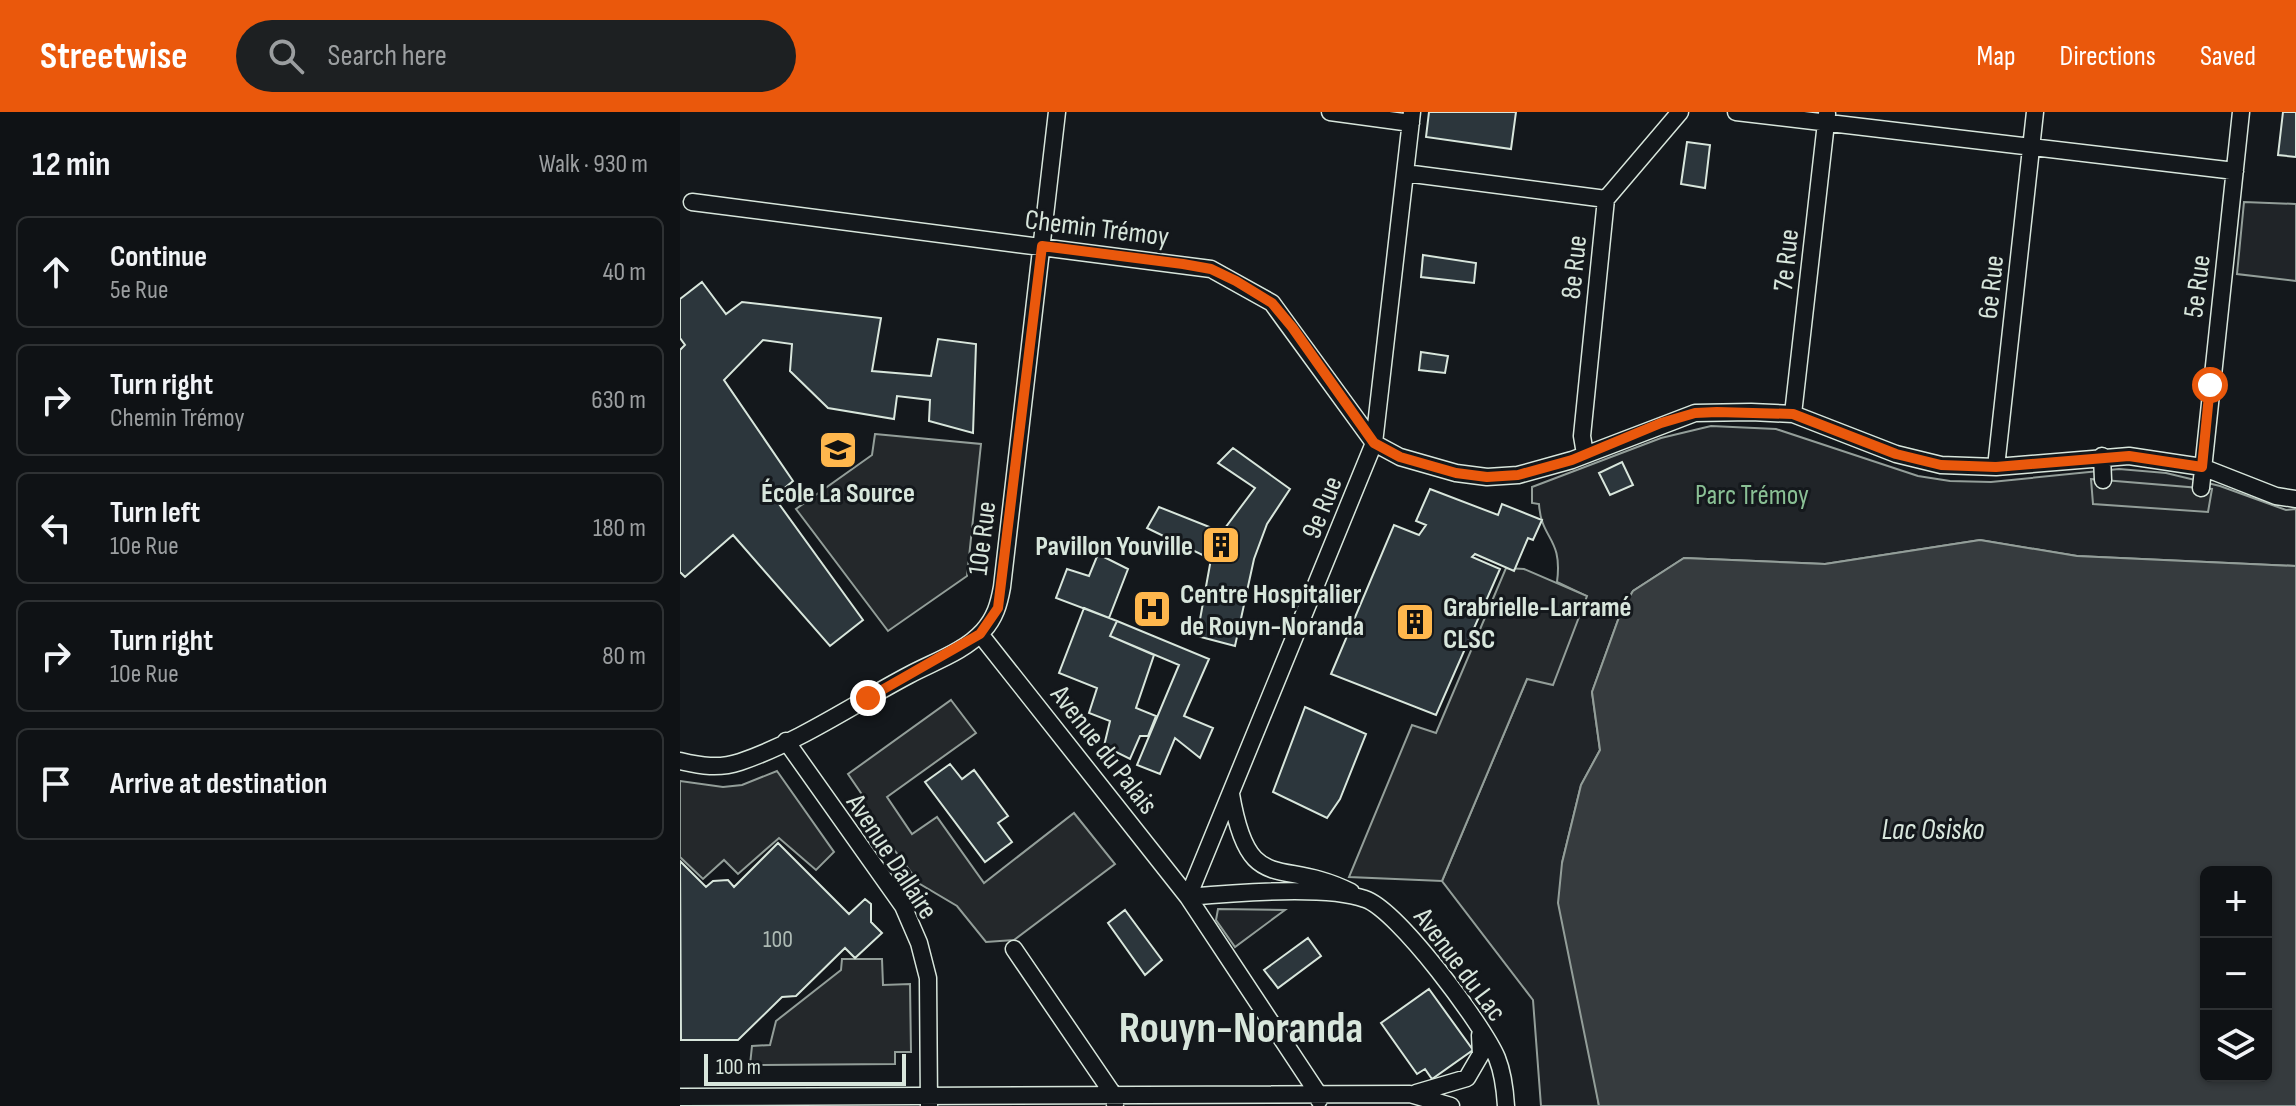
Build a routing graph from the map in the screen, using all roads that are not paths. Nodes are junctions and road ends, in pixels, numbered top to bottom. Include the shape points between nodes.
1 (1057, 112) edge
2 (1330, 112) edge
3 (1680, 112) edge
4 (1736, 112) edge
5 (2035, 112) edge
6 (2241, 112) edge
7 (1827, 117) edge
8 (1411, 118) edge
9 (2031, 147) junction
10 (2235, 171) junction
11 (1405, 173) junction
12 (1606, 199) junction
13 (692, 202) dead end
14 (1042, 246) junction
15 (1793, 414) junction
16 (1374, 443) junction
17 (1585, 454) junction
18 (2102, 456) junction
19 (1996, 467) junction
20 (2202, 467) junction
21 (2103, 480) dead end
22 (2201, 488) dead end
23 (2296, 499) edge
24 (980, 634) junction
25 (786, 741) junction
26 (680, 761) edge
27 (1231, 794) junction
28 (1188, 897) junction
29 (1360, 897) junction
30 (1014, 949) dead end
31 (1479, 1030) junction
32 (1410, 1094) junction
33 (680, 1097) edge
34 (1115, 1101) edge
35 (1319, 1101) edge
36 (734, 1102) edge
37 (929, 1102) edge
38 (1451, 1106) edge
39 (1506, 1106) edge

1 - 14 street, 10e Rue
2 - 8 street
3 - 12 street, 8e Rue
4 - 7 street
5 - 9 street, 6e Rue
6 - 10 street, 5e Rue
7 - 9 street
7 - 15 street, 7e Rue
8 - 11 street, 9e Rue
9 - 10 street
9 - 19 street, 6e Rue
10 - 20 street, 5e Rue
11 - 12 street
11 - 16 street, 9e Rue
12 - 17 street, 8e Rue via 1582,436
13 - 14 street, Chemin Trémoy
14 - 16 street, Chemin Trémoy via 1211,269 1254,291 1292,327
14 - 24 street, 10e Rue via 1002,587 998,608
15 - 17 street, Chemin Trémoy via 1695,413
15 - 19 street, Chemin Trémoy via 1896,454 1941,465
16 - 17 street, Chemin Trémoy via 1400,457 1487,477 1518,475
16 - 27 street, 9e Rue
18 - 19 street, Chemin Trémoy
18 - 20 street, Chemin Trémoy
18 - 21 street
20 - 22 street, 5e Rue
20 - 23 street, Chemin Trémoy
24 - 25 street, 10e Rue
24 - 28 street, Avenue du Palais
25 - 26 street, 10e Rue via 719,767
25 - 37 street, Avenue Dallaire via 903,906 919,943 928,978
27 - 28 street, 9e Rue
27 - 29 street via 1246,849 1260,864 1281,874 1324,879
28 - 29 street, Avenue du Lac via 1241,892
28 - 35 street, Avenue du Palais
29 - 31 street, Avenue du Lac via 1405,929
30 - 34 street
31 - 32 street via 1481,1054 1467,1078
31 - 39 street, Avenue du Lac via 1496,1056
32 - 35 street
32 - 38 street
33 - 36 street
34 - 35 street
34 - 37 street
36 - 37 street

